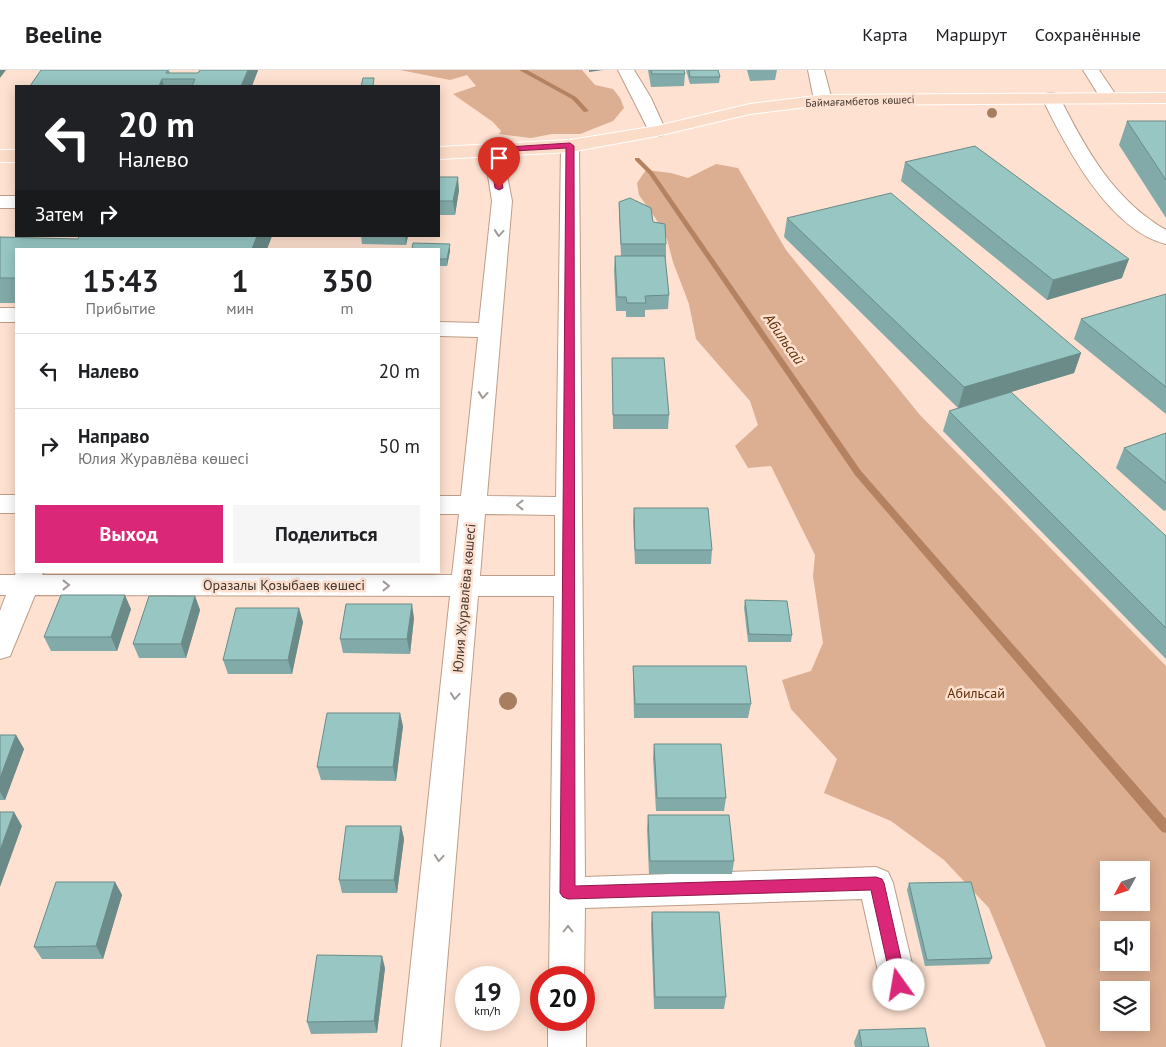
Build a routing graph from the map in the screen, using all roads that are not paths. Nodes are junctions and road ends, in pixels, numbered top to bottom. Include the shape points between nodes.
1 (626, 70) edge
2 (816, 70) edge
3 (1091, 70) edge
4 (1050, 98) junction
5 (1109, 98) junction
6 (1166, 98) edge
7 (823, 100) junction
8 (657, 131) junction
9 (570, 146) junction
10 (492, 150) junction
11 (440, 153) edge
12 (0, 156) edge
13 (15, 156) edge
14 (0, 202) edge
15 (15, 202) edge
16 (1166, 238) edge
17 (0, 315) edge
18 (15, 315) edge
19 (440, 330) edge
20 (490, 330) junction
21 (0, 504) edge
22 (15, 504) edge
23 (440, 505) edge
24 (473, 505) junction
25 (568, 506) junction
26 (18, 580) edge
27 (465, 586) junction
28 (568, 586) junction
29 (0, 648) edge
30 (568, 893) junction
31 (567, 966) edge
32 (899, 985) dead end
33 (567, 1031) edge
34 (421, 1047) edge
35 (567, 1047) edge

1 - 8 street
2 - 7 street
3 - 5 street
4 - 5 main road, Баймағамбетов көшесі
4 - 7 main road, Баймағамбетов көшесі
4 - 16 street via 1102,187 1126,212
5 - 6 main road, Баймағамбетов көшесі
7 - 8 main road, Баймағамбетов көшесі via 750,110
8 - 9 main road, Баймағамбетов көшесі
9 - 10 main road, Баймағамбетов көшесі
9 - 25 street
10 - 11 main road, Баймағамбетов көшесі
10 -> 20 street, Юлия Журавлёва көшесі via 502,201
12 - 13 main road
14 - 15 street
17 - 18 street
19 - 20 street
20 -> 24 street, Юлия Журавлёва көшесі
21 - 22 street
23 - 24 street
25 -> 24 street
24 - 27 street, Юлия Журавлёва көшесі
25 - 28 street
26 -> 27 street, Оразалы Қозыбаев көшесі
26 - 29 street
27 - 28 street, Оразалы Қозыбаев көшесі
27 -> 34 street, Юлия Журавлёва көшесі
28 - 30 street
31 -> 30 street
30 - 32 street via 876,883
33 - 35 street

